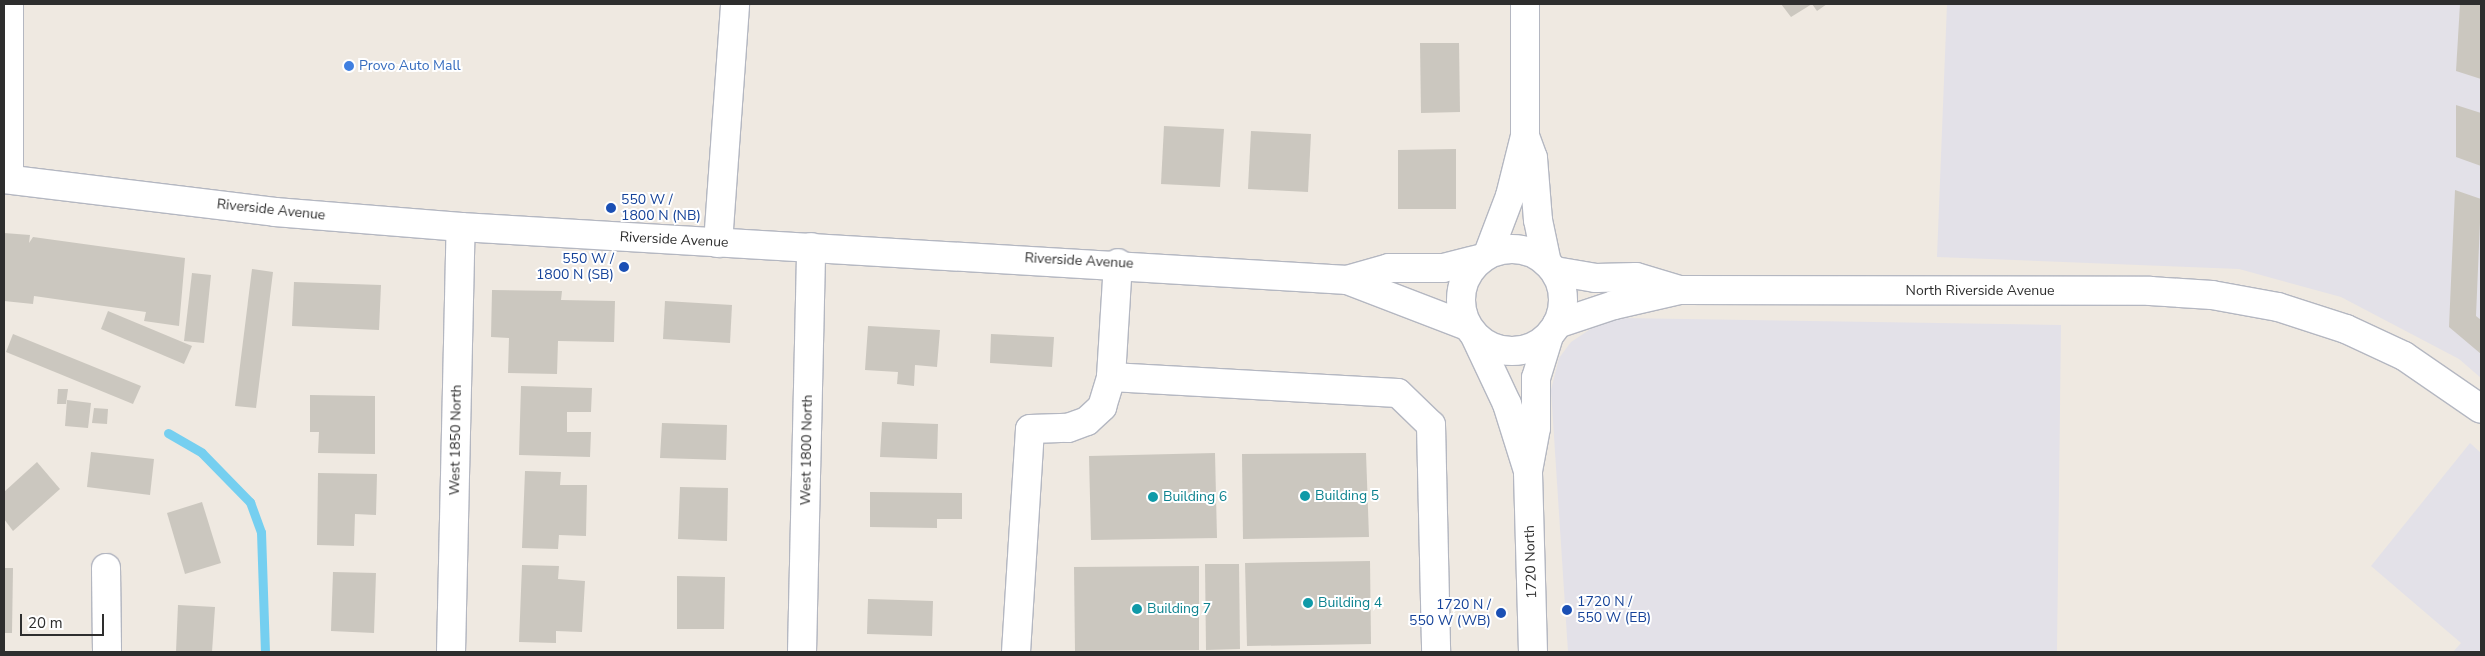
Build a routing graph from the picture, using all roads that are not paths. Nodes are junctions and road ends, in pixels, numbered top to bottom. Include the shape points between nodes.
1 (9, 4) edge
2 (735, 4) edge
3 (1525, 4) edge
4 (1526, 136) junction
5 (6, 179) edge
6 (460, 227) junction
7 (718, 243) junction
8 (811, 247) junction
9 (1484, 257) junction
10 (1118, 263) junction
11 (1551, 267) junction
12 (1347, 280) junction
13 (1680, 290) junction
14 (1553, 330) junction
15 (1471, 331) junction
16 (1111, 377) junction
17 (2481, 409) edge
18 (1528, 471) junction
19 (106, 568) dead end
20 (107, 652) edge
21 (451, 652) edge
22 (802, 652) edge
23 (1016, 652) edge
24 (1436, 652) edge
25 (1533, 652) edge

1 - 5 street
2 - 7 street
3 - 4 street
4 - 9 street via 1510,196
4 - 11 street via 1535,167 1538,220
5 - 6 street, Riverside Avenue via 274,212
6 - 7 street, Riverside Avenue
6 - 21 street, West 1850 North
7 - 8 street, Riverside Avenue
8 - 10 street, Riverside Avenue
8 - 22 street, West 1800 North
9 - 11 street via 1525,250
9 - 12 street, Riverside Avenue via 1443,268 1389,268
9 - 15 street via 1461,291
10 - 12 street, Riverside Avenue
10 - 16 street
11 - 13 street, North Riverside Avenue via 1596,278 1636,277
11 - 14 street via 1563,299
12 - 15 street, Riverside Avenue
13 - 14 street, North Riverside Avenue via 1614,304
13 - 17 street, North Riverside Avenue via 2150,290 2212,295 2278,307 2346,329 2404,356
14 - 15 street via 1538,344 1513,352 1497,350
14 - 18 street, 1720 North via 1536,378 1536,428
15 - 18 street, 1720 North via 1507,404
16 - 23 street via 1102,407 1087,421 1068,428 1030,429
16 - 24 street via 1398,392 1431,425
18 - 25 street, 1720 North
19 - 20 street

